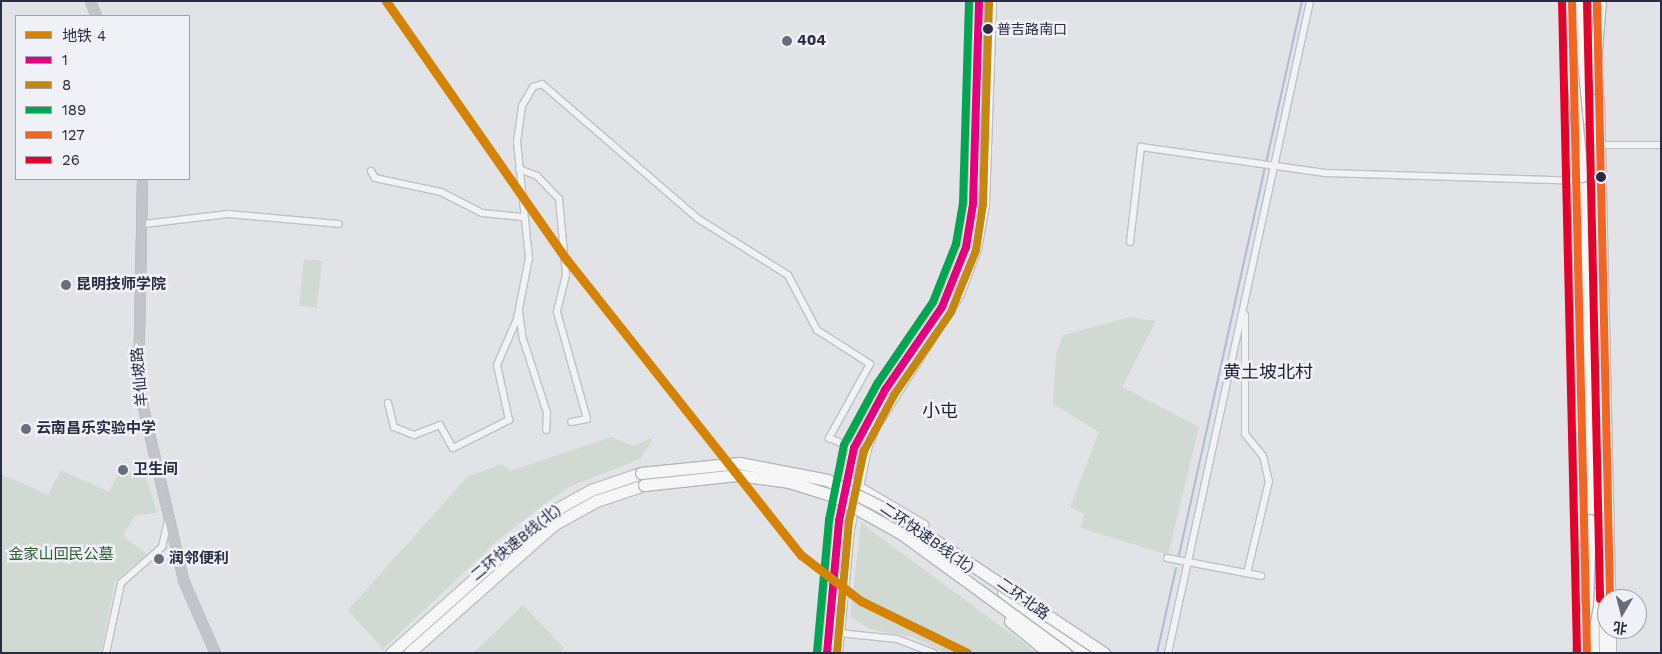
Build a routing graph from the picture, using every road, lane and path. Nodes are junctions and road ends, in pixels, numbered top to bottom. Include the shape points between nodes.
1 (90, 1) edge
2 (979, 1) edge
3 (991, 1) edge
4 (1310, 1) edge
5 (1565, 1) edge
6 (1572, 1) edge
7 (1578, 1) edge
8 (1591, 1) edge
9 (1598, 1) edge
10 (96, 15) edge
11 (1593, 88) junction
12 (1600, 145) junction
13 (1661, 146) edge
14 (1273, 165) junction
15 (520, 169) junction
16 (371, 171) dead end
17 (1579, 178) junction
18 (142, 180) edge
19 (523, 217) junction
20 (144, 224) junction
21 (340, 224) dead end
22 (1130, 242) dead end
23 (1245, 309) dead end
24 (519, 310) junction
25 (1231, 374) junction
26 (1246, 374) junction
27 (388, 403) dead end
28 (571, 422) dead end
29 (546, 430) dead end
30 (854, 448) junction
31 (852, 484) junction
32 (847, 509) junction
33 (168, 520) junction
34 (1590, 520) junction
35 (909, 523) junction
36 (902, 534) junction
37 (1603, 554) junction
38 (1167, 558) dead end
39 (1190, 563) junction
40 (1247, 573) junction
41 (1261, 576) dead end
42 (1610, 589) edge
43 (839, 633) junction
44 (1611, 639) edge
45 (1588, 650) edge
46 (106, 653) edge
47 (215, 653) edge
48 (392, 653) edge
49 (409, 653) edge
50 (827, 653) edge
51 (838, 653) edge
52 (934, 653) edge
53 (1050, 653) edge
54 (1055, 653) edge
55 (1065, 653) edge
56 (1086, 653) edge
57 (1096, 653) edge
58 (1104, 653) edge
59 (1168, 653) edge
60 (1578, 653) edge
61 (1598, 653) edge
62 (1605, 653) edge
63 (1611, 653) edge

1 - 10 street
2 - 30 main road via 973,204 966,247 942,307 885,390
3 - 31 main road via 984,205 976,249 947,317 875,426
4 - 14 street
5 - 17 highway, bridge
6 - 17 main road
7 - 17 highway, bridge
8 - 11 highway, bridge
9 - 11 highway, bridge
9 - 12 main road
11 - 37 highway
12 - 13 street
12 - 42 main road
14 - 17 street via 1327,173
14 - 22 street via 1141,147
14 - 25 street
15 - 19 street
15 - 28 street via 537,176 559,199 566,275 557,312 587,419
15 - 30 street via 517,142 522,106 533,87 542,84 697,218 788,275 817,330 870,364 829,438
16 - 19 street via 375,178 441,192 482,213
17 - 34 highway
17 - 45 main road
18 - 20 street, 羊仙坡路
19 - 24 street via 529,258
20 - 21 street via 228,214
20 - 33 street, 羊仙坡路 via 136,365 146,430
23 - 26 street
24 - 27 street via 497,365 509,420 453,448 440,425 414,435 394,427
24 - 29 street via 547,413
25 - 26 street
25 - 39 street
26 - 40 street via 1245,434 1263,456 1269,481
30 - 31 main road
31 - 32 main road
31 - 57 main road, 二环北路 via 925,527
32 - 43 main road
32 - 50 main road
32 - 54 main road, 二环北路 via 911,547
33 - 46 street via 162,547 120,583
33 - 47 street, 羊仙坡路 via 184,580
34 - 45 highway, bridge
34 - 60 highway, bridge via 1588,598
35 - 48 highway, 二环快速B线(北), bridge via 838,484 780,467 708,463 641,474 592,490 546,515
35 - 56 highway, 二环快速B线(北), bridge
35 - 58 highway, bridge
36 - 49 highway, bridge via 834,496 777,479 708,476 644,485 596,501 553,525
36 - 53 highway, bridge
36 - 55 highway, bridge
37 - 61 highway
37 - 62 highway
38 - 39 street
39 - 40 street
39 - 59 street
40 - 41 street
43 - 51 main road
43 - 52 street via 897,639
44 - 63 main road

